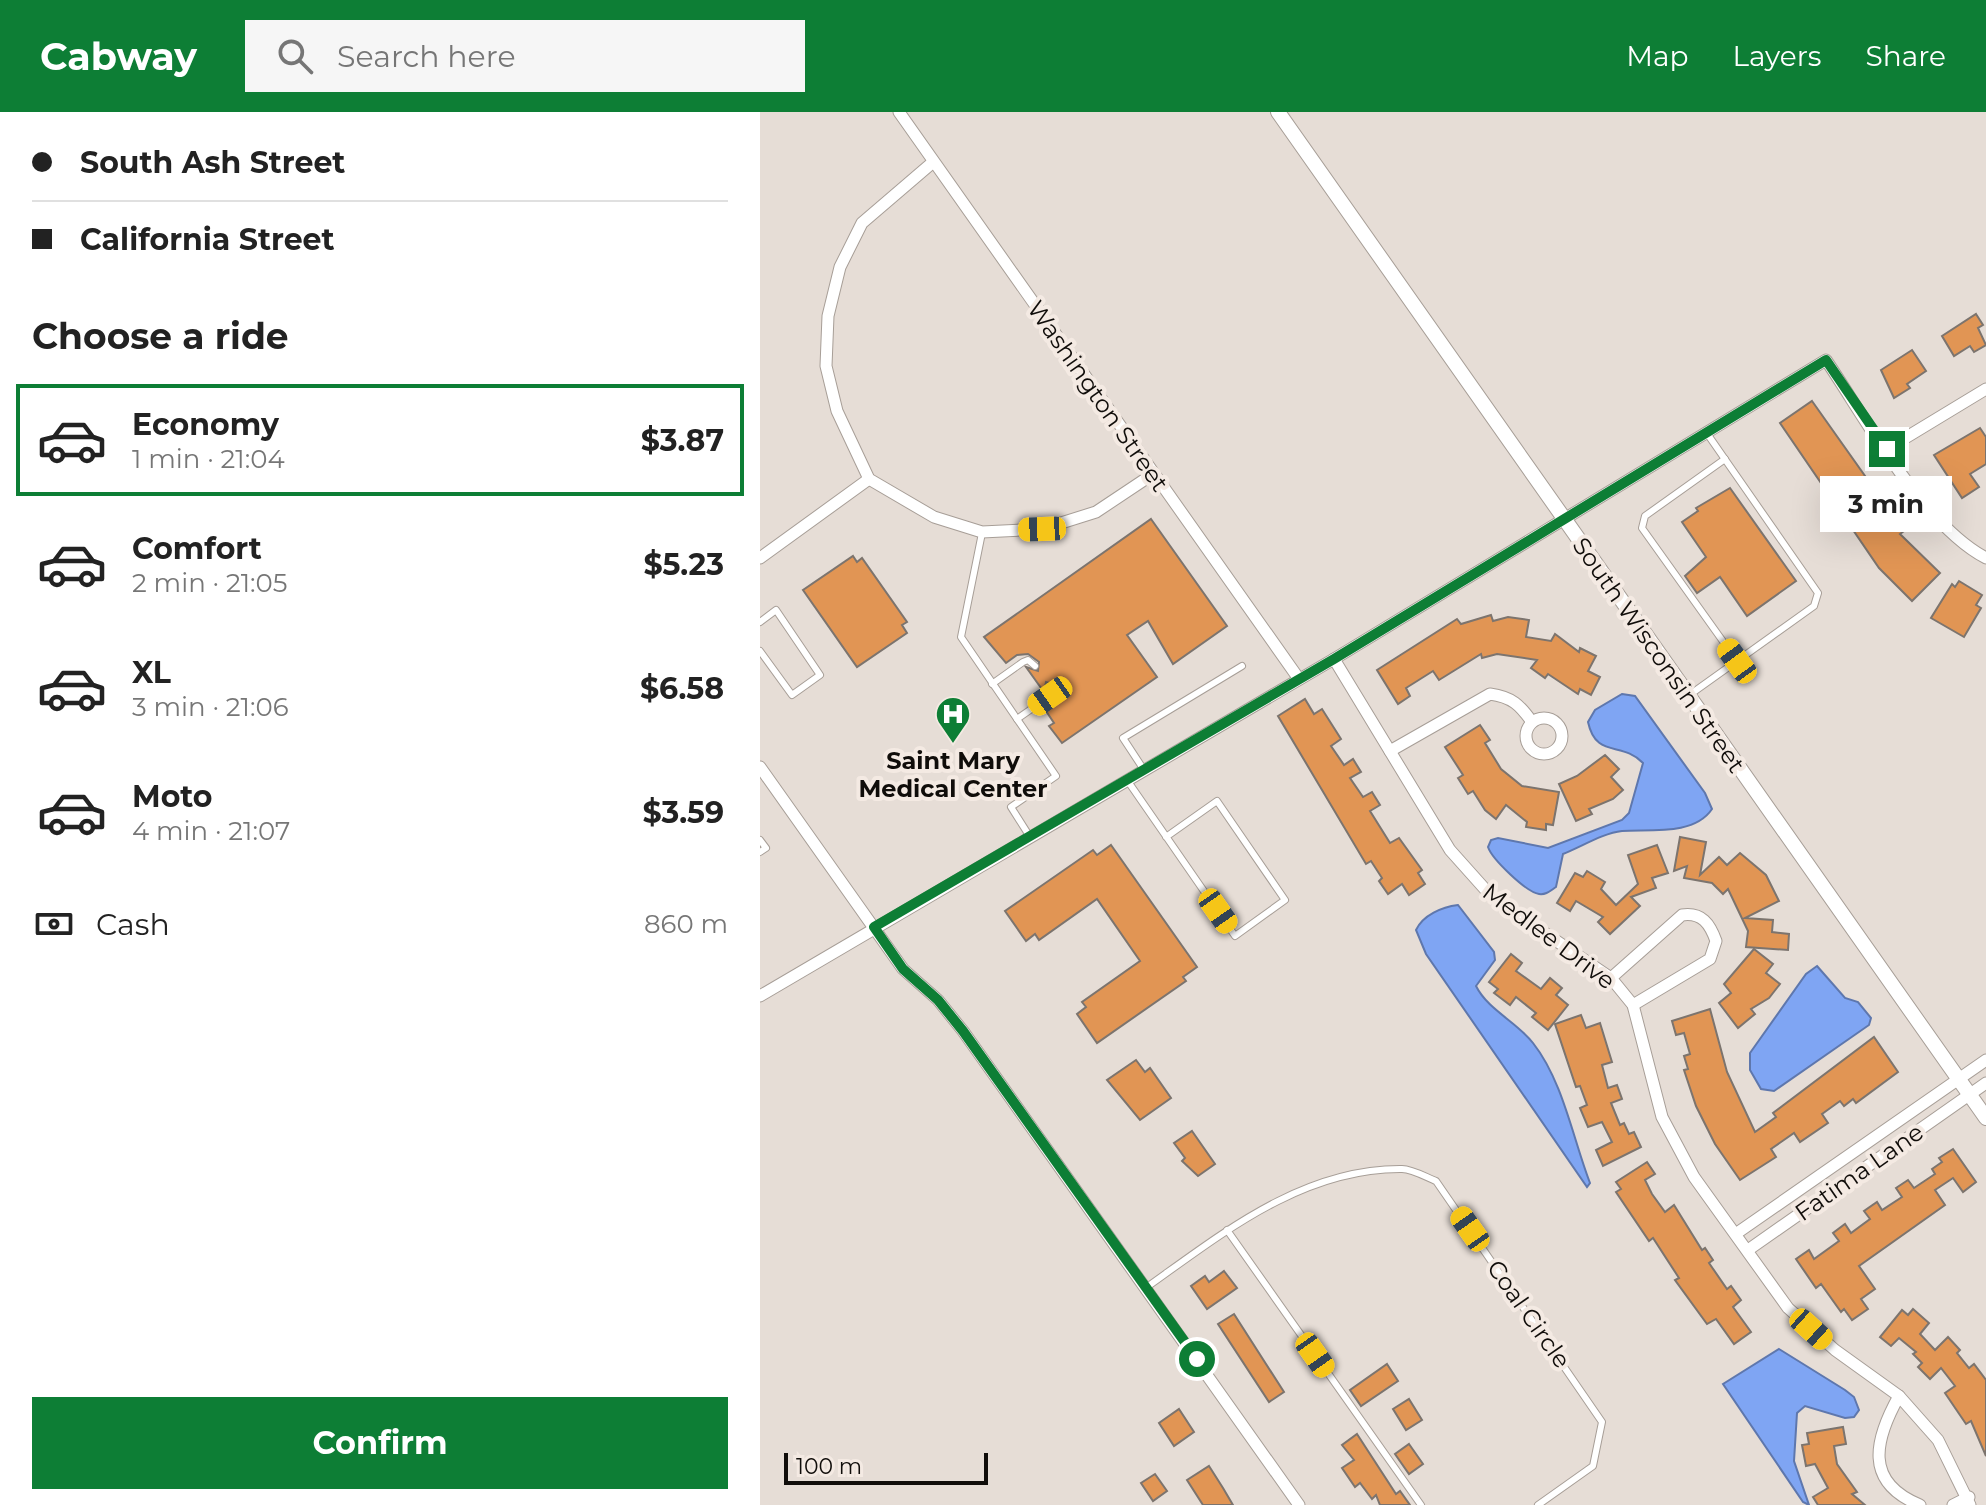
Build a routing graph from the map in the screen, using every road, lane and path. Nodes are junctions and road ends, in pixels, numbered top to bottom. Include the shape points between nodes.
1 (899, 112) edge
2 (1278, 112) edge
3 (932, 163) junction
4 (1986, 389) edge
5 (1706, 432) junction
6 (1887, 449) junction
7 (1725, 459) junction
8 (1153, 474) junction
9 (869, 479) junction
10 (1563, 518) junction
11 (982, 532) junction
12 (760, 558) edge
13 (1986, 558) edge
14 (760, 622) edge
15 (760, 651) edge
16 (1334, 659) junction
17 (1737, 661) junction
18 (1035, 666) dead end
19 (1242, 666) dead end
20 (1299, 679) junction
21 (992, 684) junction
22 (1050, 687) dead end
23 (1688, 696) junction
24 (1017, 719) junction
25 (1532, 722) dead end
26 (1390, 751) junction
27 (760, 767) edge
28 (1144, 770) junction
29 (1127, 780) junction
30 (1030, 837) junction
31 (1166, 837) junction
32 (760, 840) edge
33 (760, 852) edge
34 (874, 927) junction
35 (1611, 978) junction
36 (760, 996) edge
37 (1633, 1005) junction
38 (1986, 1060) edge
39 (1959, 1080) junction
40 (1986, 1083) edge
41 (1970, 1094) junction
42 (1986, 1118) edge
43 (1227, 1230) junction
44 (1737, 1233) junction
45 (1748, 1250) junction
46 (1147, 1287) junction
47 (1899, 1396) junction
48 (1969, 1501) edge
49 (1299, 1505) edge
50 (1421, 1505) edge
51 (1538, 1505) edge
52 (1920, 1505) edge
53 (1953, 1505) edge

1 - 3 street, Washington Street
2 - 10 street, South Wisconsin Street
3 - 8 street, Washington Street
3 - 9 street via 862,223 840,267 828,316 826,366 837,411
4 - 6 street
5 - 6 street via 1826,360
5 - 7 lane
5 - 10 street
6 - 13 street via 1939,522
7 - 17 lane via 1818,593 1814,606
7 - 17 lane via 1645,516 1642,528
8 - 11 street via 1096,512 1042,529
8 - 20 street, Washington Street
9 - 11 street via 934,517
9 - 12 street
10 - 16 street
10 - 23 street, South Wisconsin Street
11 - 21 lane via 961,637
14 - 15 lane via 776,610 820,675 792,695
16 - 20 street
16 - 26 street, Medlee Drive
17 - 23 lane
18 - 21 lane via 1023,662
19 - 28 lane via 1123,738
20 - 28 street
21 - 24 lane
22 - 24 lane via 1050,696
23 - 39 street, South Wisconsin Street
24 - 30 lane via 1056,776 1011,807
25 - 26 street via 1516,702 1490,694
26 - 35 street, Medlee Drive via 1450,850 1492,897
27 - 34 street
28 - 29 street
29 - 30 street
29 - 31 lane
30 - 34 street
31 - 31 lane via 1235,936 1285,900 1217,801
32 - 33 lane via 766,848
34 - 36 street
34 - 46 street via 903,969 963,1031
35 - 37 street, Medlee Drive
35 - 37 street via 1682,915 1693,913 1705,920 1716,941 1710,959
37 - 44 street, Medlee Drive via 1662,1117 1694,1177
38 - 39 street, Fatima Lane
39 - 41 street, South Wisconsin Street
39 - 44 street, Fatima Lane
40 - 41 street, Fatima Lane
41 - 42 street, South Wisconsin Street
41 - 45 street, Fatima Lane
43 - 46 lane, Coal Circle
43 - 50 lane
43 - 51 lane, Coal Circle via 1278,1199 1338,1178 1404,1168 1436,1181 1602,1422 1593,1466
44 - 45 street, Medlee Drive
45 - 47 street, Medlee Drive via 1788,1308
46 - 49 street
47 - 48 street, Medlee Drive via 1938,1440
47 - 52 street via 1876,1448 1900,1497
48 - 53 street, Medlee Drive

